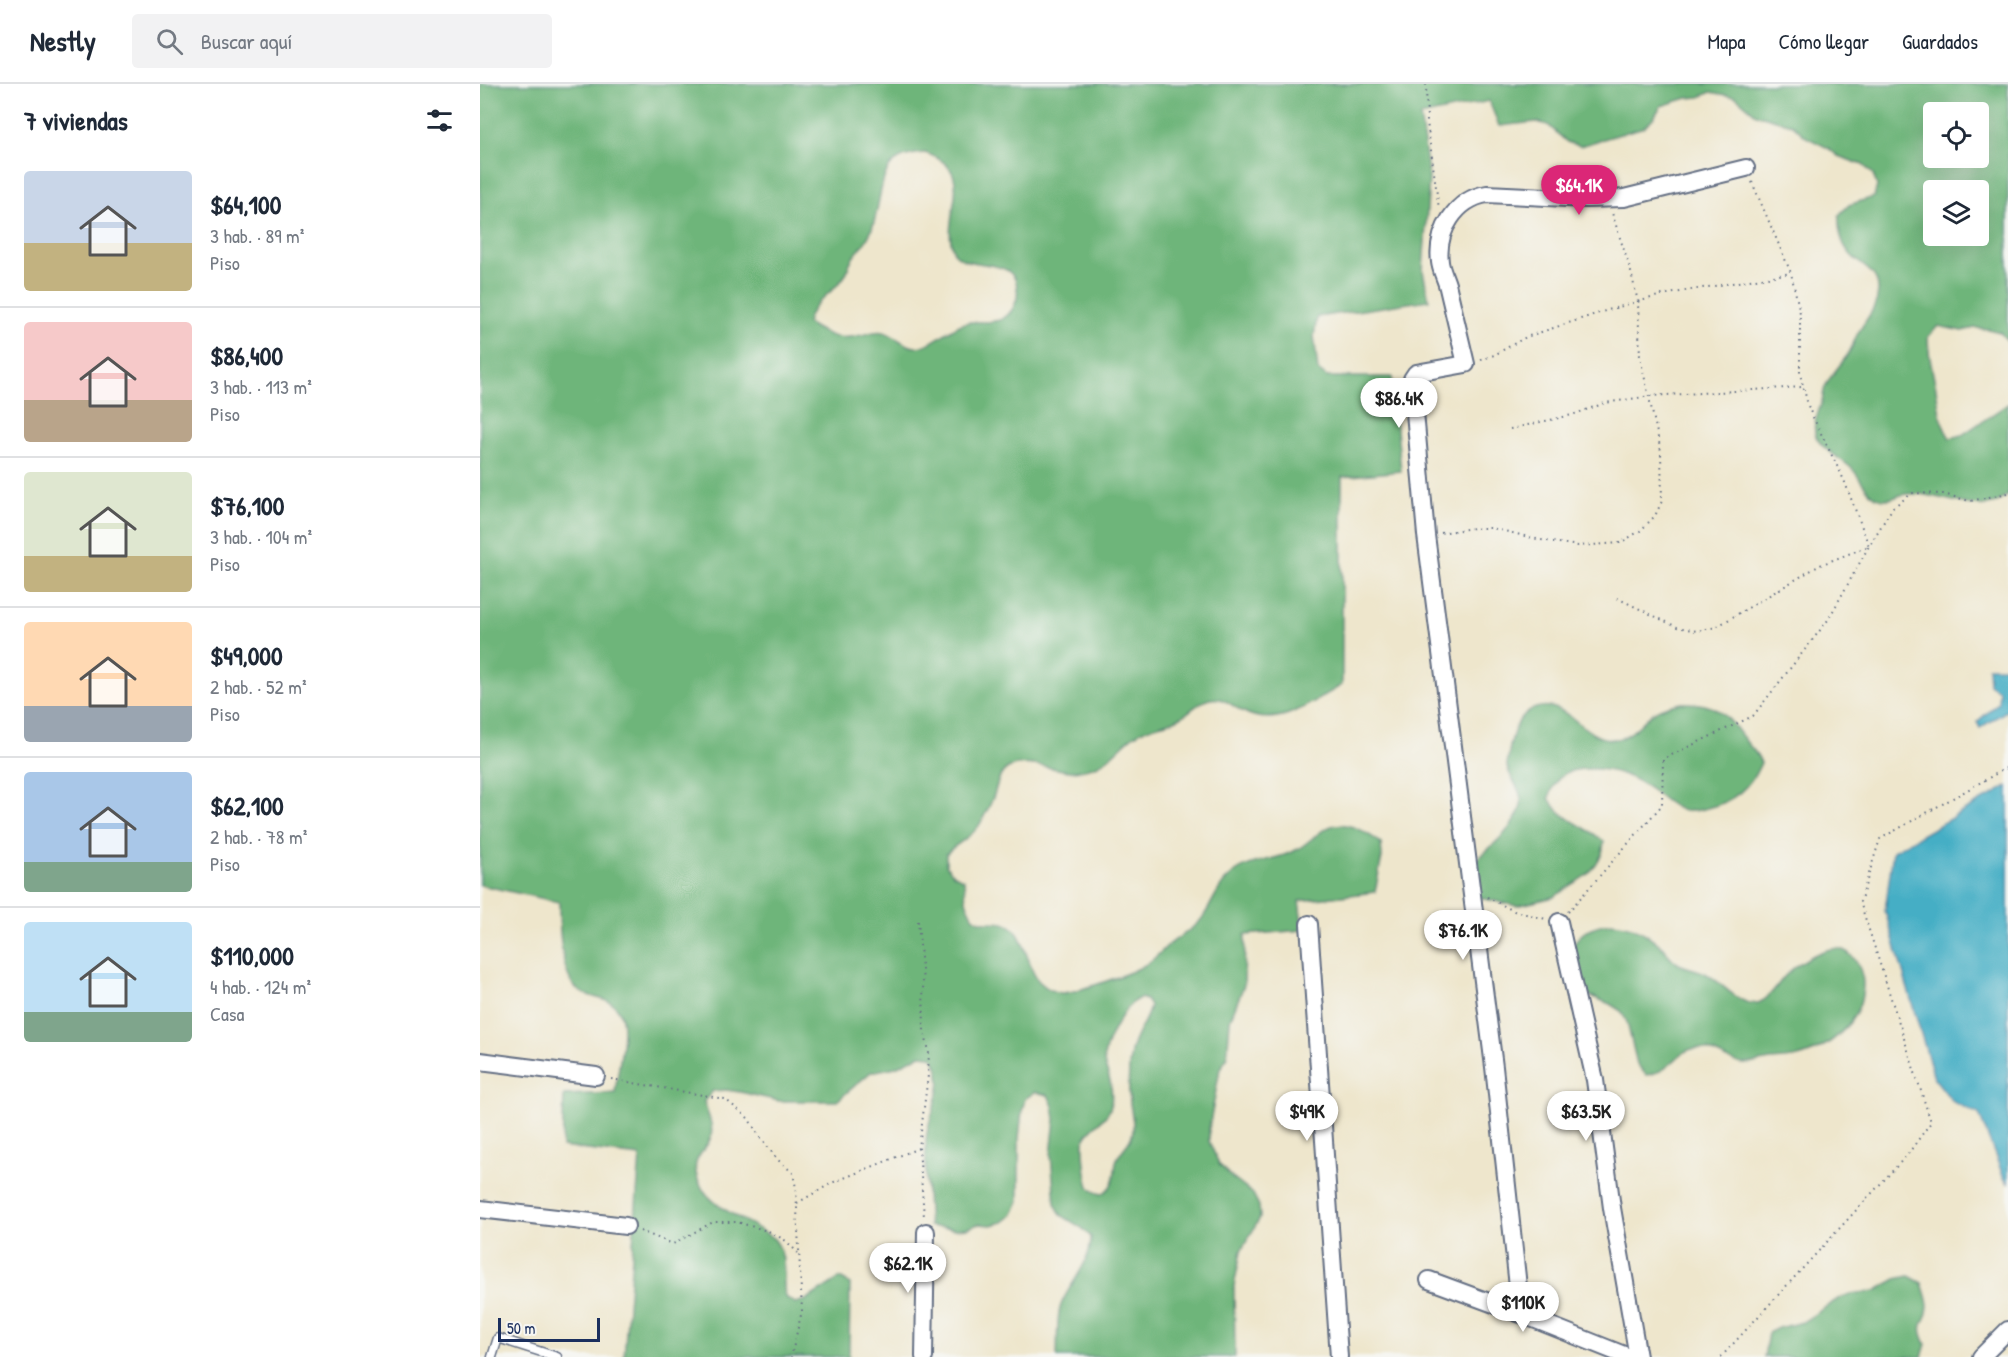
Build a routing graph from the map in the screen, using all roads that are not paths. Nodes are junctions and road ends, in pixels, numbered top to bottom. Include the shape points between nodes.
1 (1746, 168) road end
2 (1559, 922) road end
3 (1309, 924) dead end
4 (480, 1061) edge
5 (596, 1076) road end
6 (480, 1209) edge
7 (626, 1226) road end
8 (926, 1232) road end
9 (1429, 1280) dead end
10 (1521, 1314) junction
11 (2008, 1330) edge
12 (492, 1357) edge
13 (557, 1357) edge
14 (924, 1357) edge
15 (1339, 1357) edge
16 (1629, 1357) edge
17 (1638, 1357) edge
18 (1981, 1357) edge

1 - 10 street via 1624,198 1474,196 1460,205 1442,233 1440,263 1466,364 1416,373 1412,379 1426,535
2 - 17 street via 1595,1080
3 - 15 street
4 - 5 street
6 - 7 street
8 - 14 street
9 - 10 street
10 - 16 street
11 - 18 street
12 - 13 lane via 498,1338

